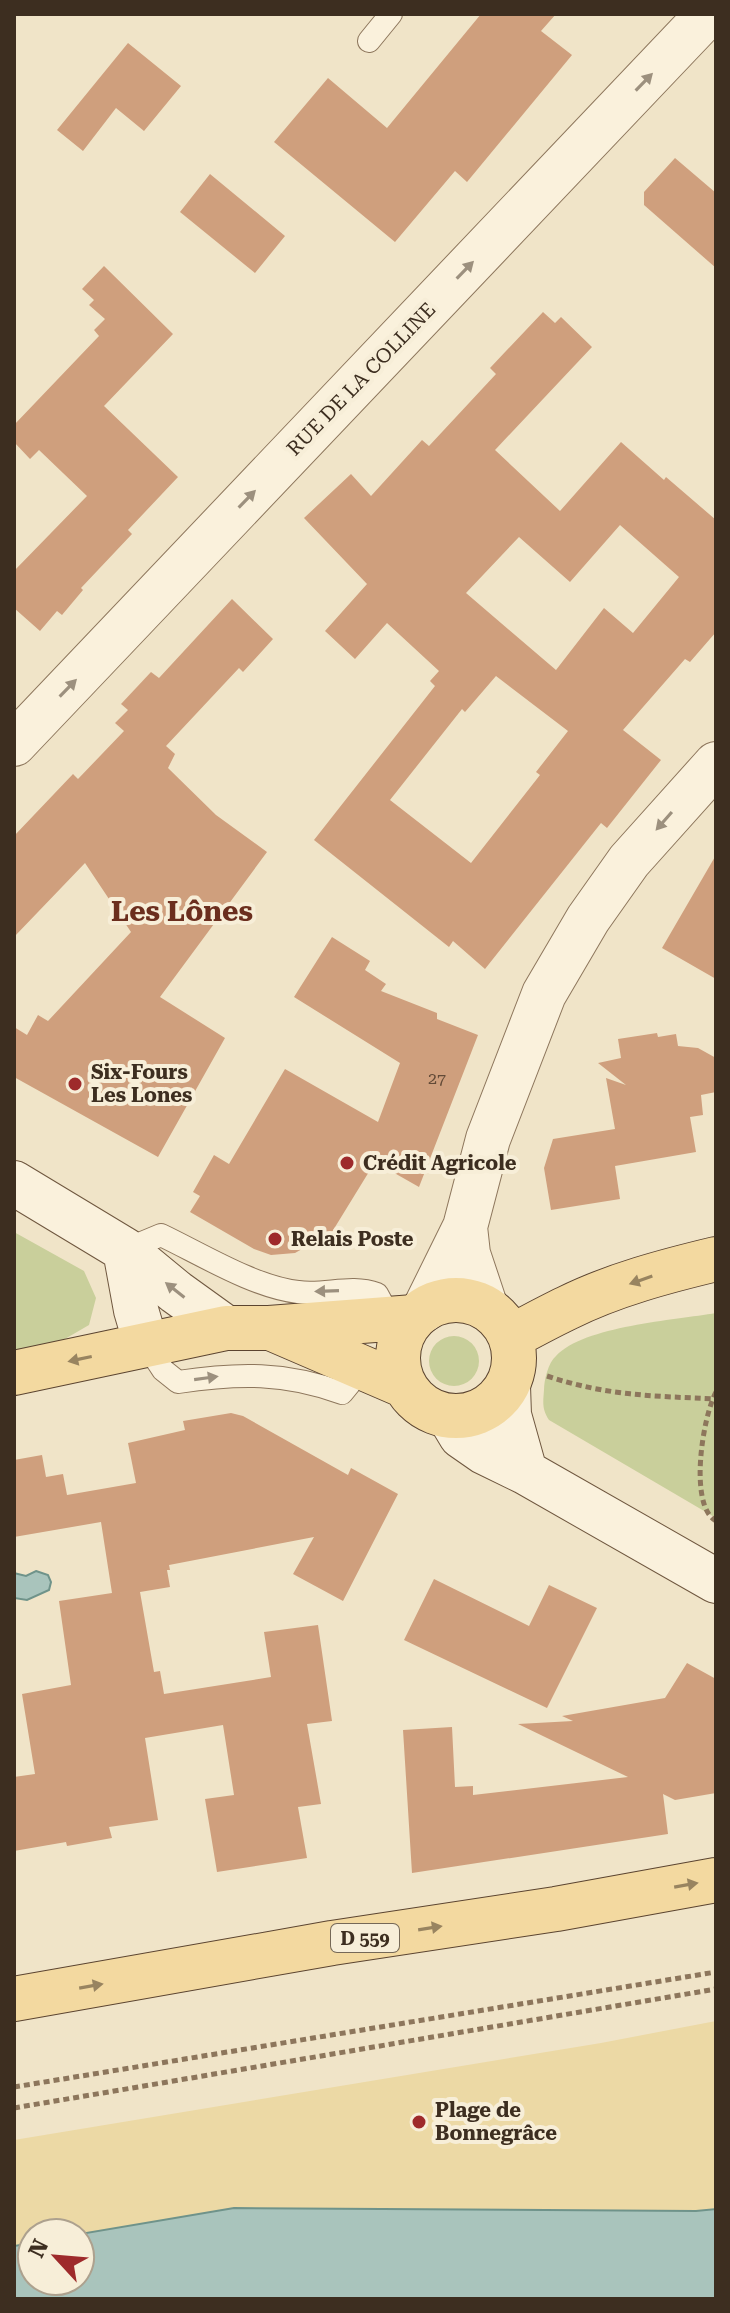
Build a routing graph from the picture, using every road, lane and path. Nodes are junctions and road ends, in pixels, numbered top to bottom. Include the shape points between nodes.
1 (391, 14) edge
2 (708, 14) edge
3 (369, 41) dead end
4 (14, 744) edge
5 (716, 764) edge
6 (14, 1183) edge
7 (465, 1227) junction
8 (125, 1250) junction
9 (716, 1259) edge
10 (410, 1315) junction
11 (498, 1322) junction
12 (248, 1328) junction
13 (146, 1344) junction
14 (364, 1366) junction
15 (546, 1366) dead end
16 (14, 1373) edge
17 (405, 1386) junction
18 (508, 1386) junction
19 (715, 1396) edge
20 (449, 1416) junction
21 (525, 1472) junction
22 (716, 1521) edge
23 (716, 1581) edge
24 (716, 1880) edge
25 (716, 1972) edge
26 (716, 1989) edge
27 (14, 1999) edge
28 (14, 2087) edge
29 (14, 2108) edge

1 - 3 lane
4 -> 2 street, RUE DE LA COLLINE
5 -> 7 street via 629,861 544,994 488,1139
6 - 8 street
7 - 10 street
7 - 11 street via 468,1254
10 -> 8 lane via 361,1288 298,1292 261,1282 161,1235
12 -> 8 street via 176,1292
8 - 13 street
9 -> 11 main road via 568,1307
10 - 11 main road via 438,1302 471,1301
10 - 12 main road
10 - 17 main road via 398,1350
11 - 18 main road via 514,1353
12 - 13 main road
12 - 14 main road
13 -> 14 lane via 178,1382 272,1376 342,1393
13 -> 16 main road
14 - 17 main road
15 - 19 path via 544,1375 583,1388 630,1396
17 - 20 main road via 416,1401
18 - 20 main road via 483,1410
18 - 21 street via 509,1415
19 - 22 path via 702,1455 701,1499
20 - 21 street via 461,1436
21 - 23 street
27 -> 24 main road, D 559
25 - 28 path
26 - 29 path

